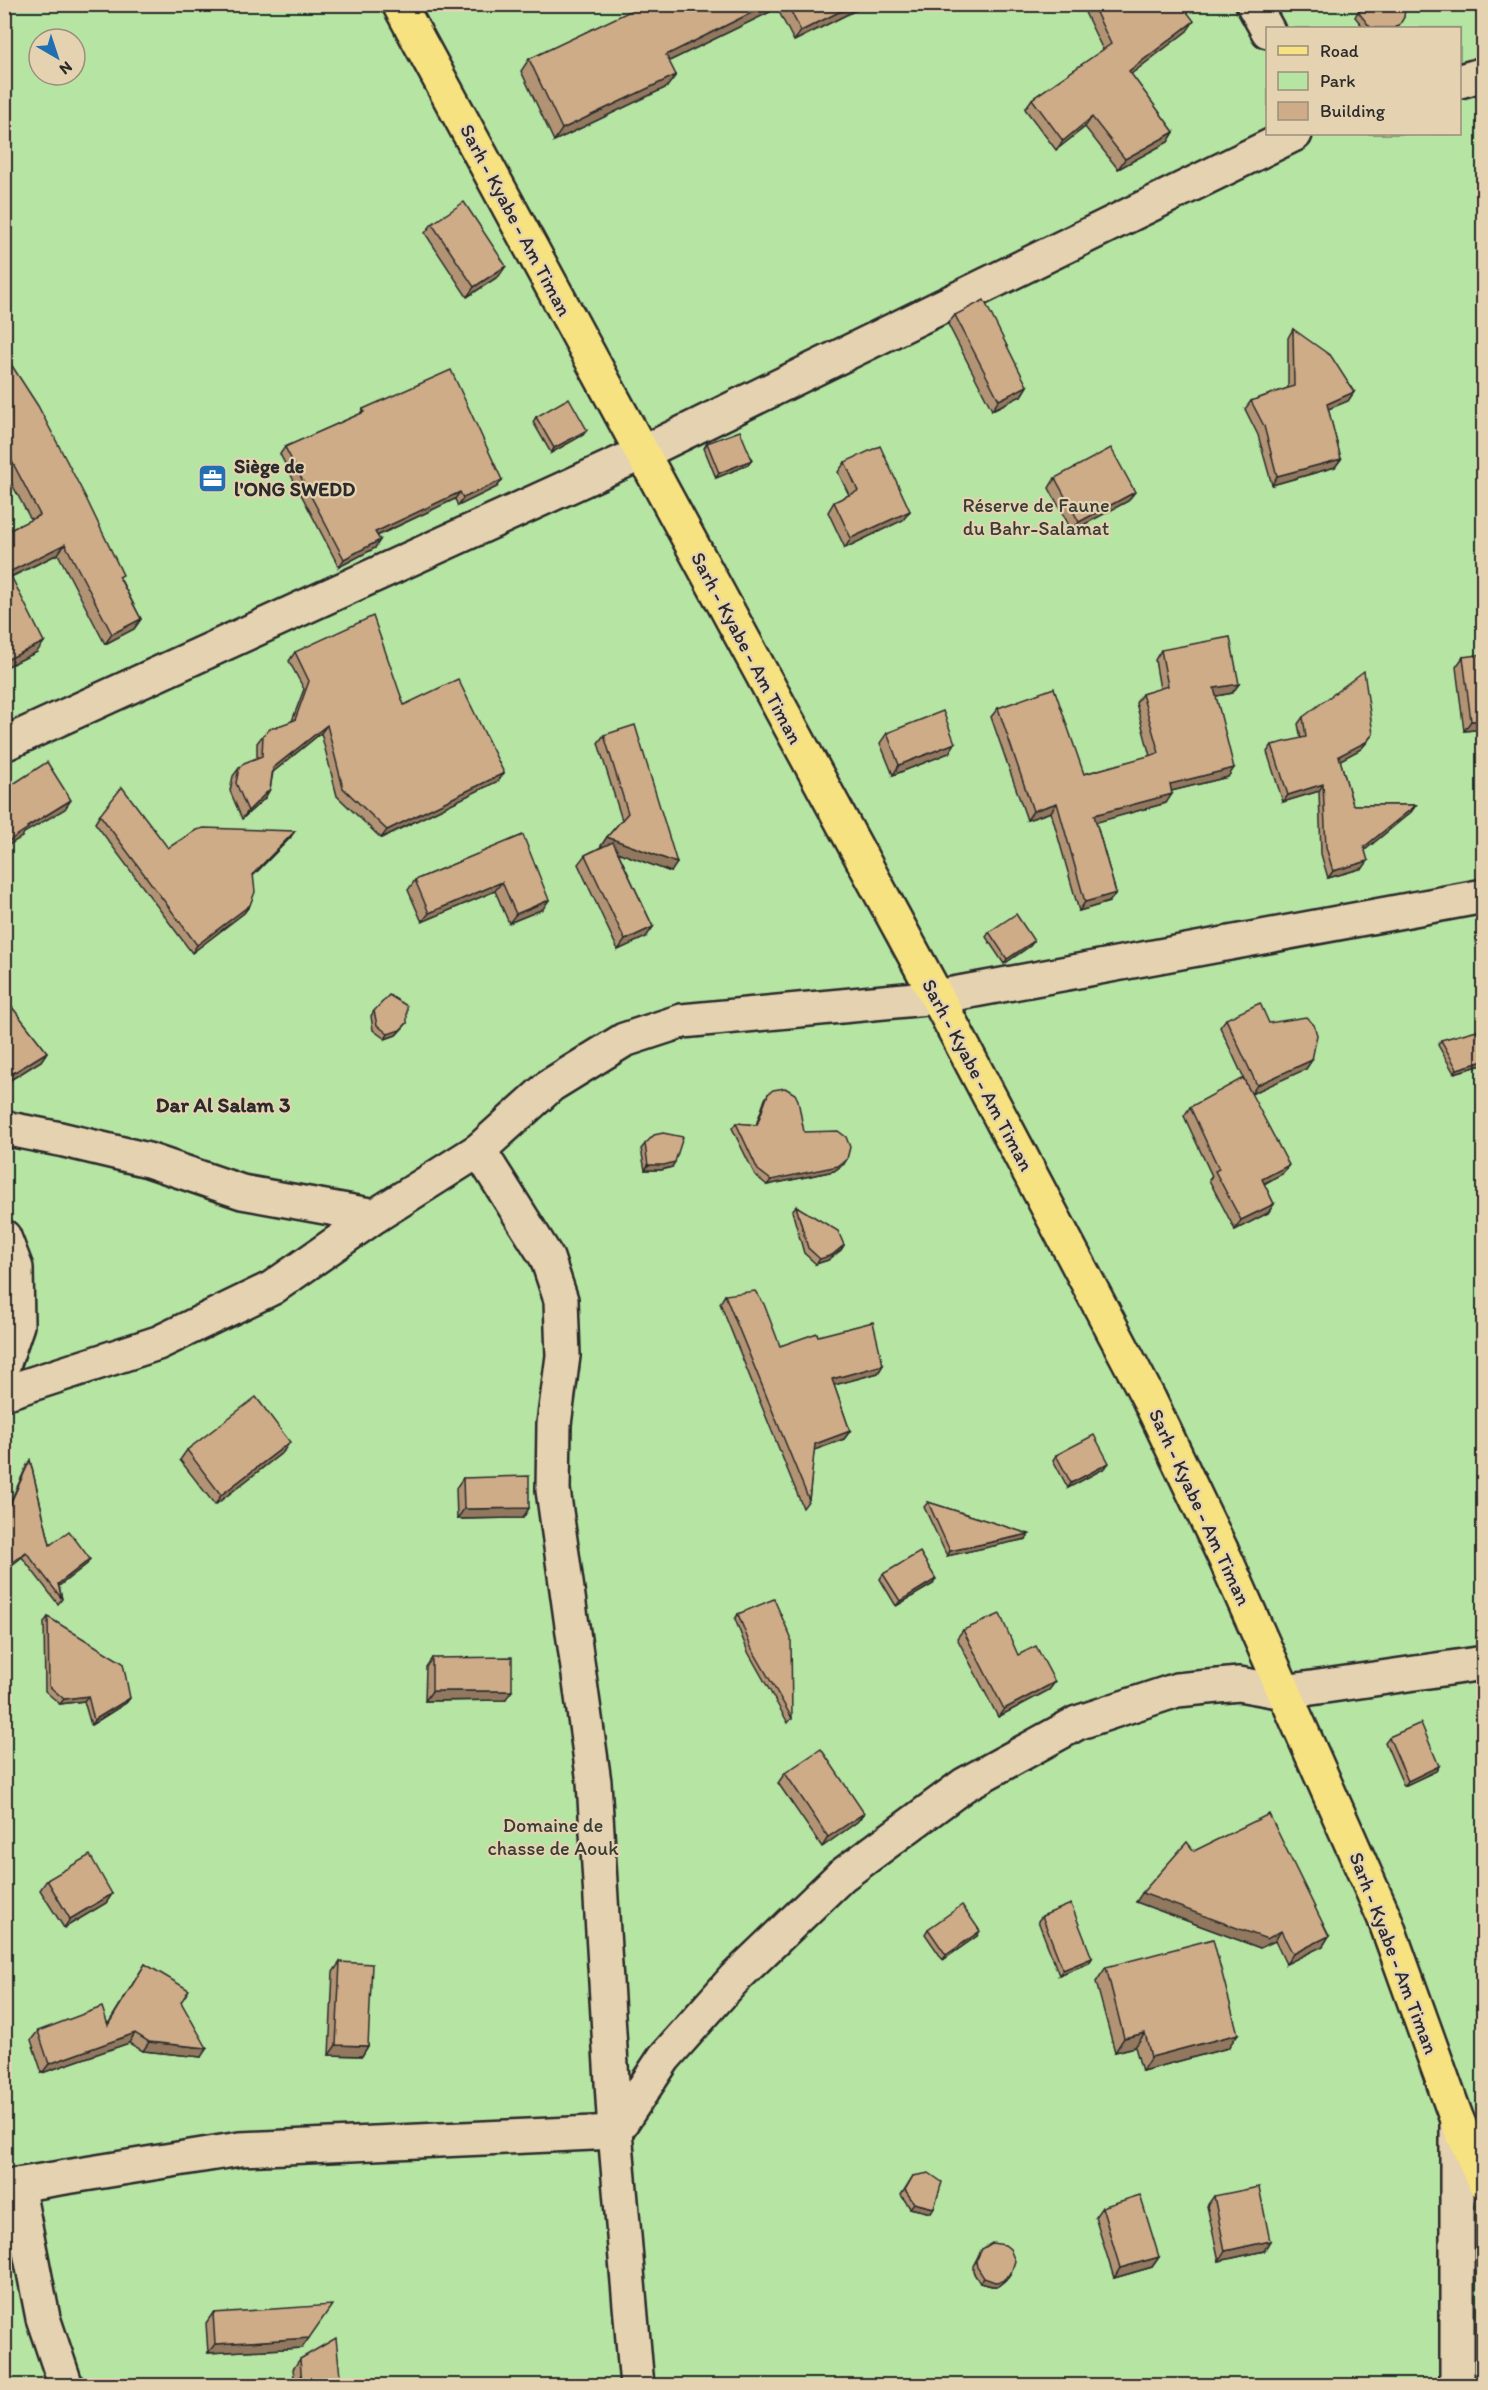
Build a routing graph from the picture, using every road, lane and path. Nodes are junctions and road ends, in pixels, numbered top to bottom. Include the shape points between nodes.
1 (399, 4) edge
2 (1253, 4) edge
3 (1266, 27) edge
4 (1484, 74) edge
5 (1461, 81) edge
6 (1293, 135) edge
7 (642, 453) junction
8 (4, 744) edge
9 (1484, 896) edge
10 (937, 997) junction
11 (4, 1128) edge
12 (479, 1150) junction
13 (375, 1216) junction
14 (4, 1238) edge
15 (4, 1363) edge
16 (4, 1393) edge
17 (1484, 1663) edge
18 (1284, 1692) junction
19 (1457, 2120) junction
20 (615, 2132) junction
21 (1484, 2181) edge
22 (11, 2186) edge
23 (66, 2385) edge
24 (637, 2385) edge
25 (1457, 2385) edge

1 - 7 main road, Sarh - Kyabe - Am Timan
2 - 3 street
4 - 5 street
6 - 7 street
7 - 8 street
7 - 10 main road, Sarh - Kyabe - Am Timan
9 - 10 street
10 - 12 street via 682,1021 624,1040 551,1085
10 - 18 main road, Sarh - Kyabe - Am Timan via 1149,1399
11 - 13 street via 148,1160 242,1192
12 - 13 street
12 - 20 street via 547,1258 561,1300 564,1356 554,1424 553,1490 594,1782
13 - 16 street via 272,1288 158,1343
14 - 15 street via 16,1268 17,1325
17 - 18 street
18 - 19 main road, Sarh - Kyabe - Am Timan via 1384,1917
18 - 20 street via 1239,1684 1177,1690 1077,1723 964,1785 841,1876 734,1980 664,2058
19 - 21 main road, Sarh - Kyabe - Am Timan
19 - 25 street
20 - 22 street via 240,2149
20 - 24 street
22 - 23 street via 43,2318

